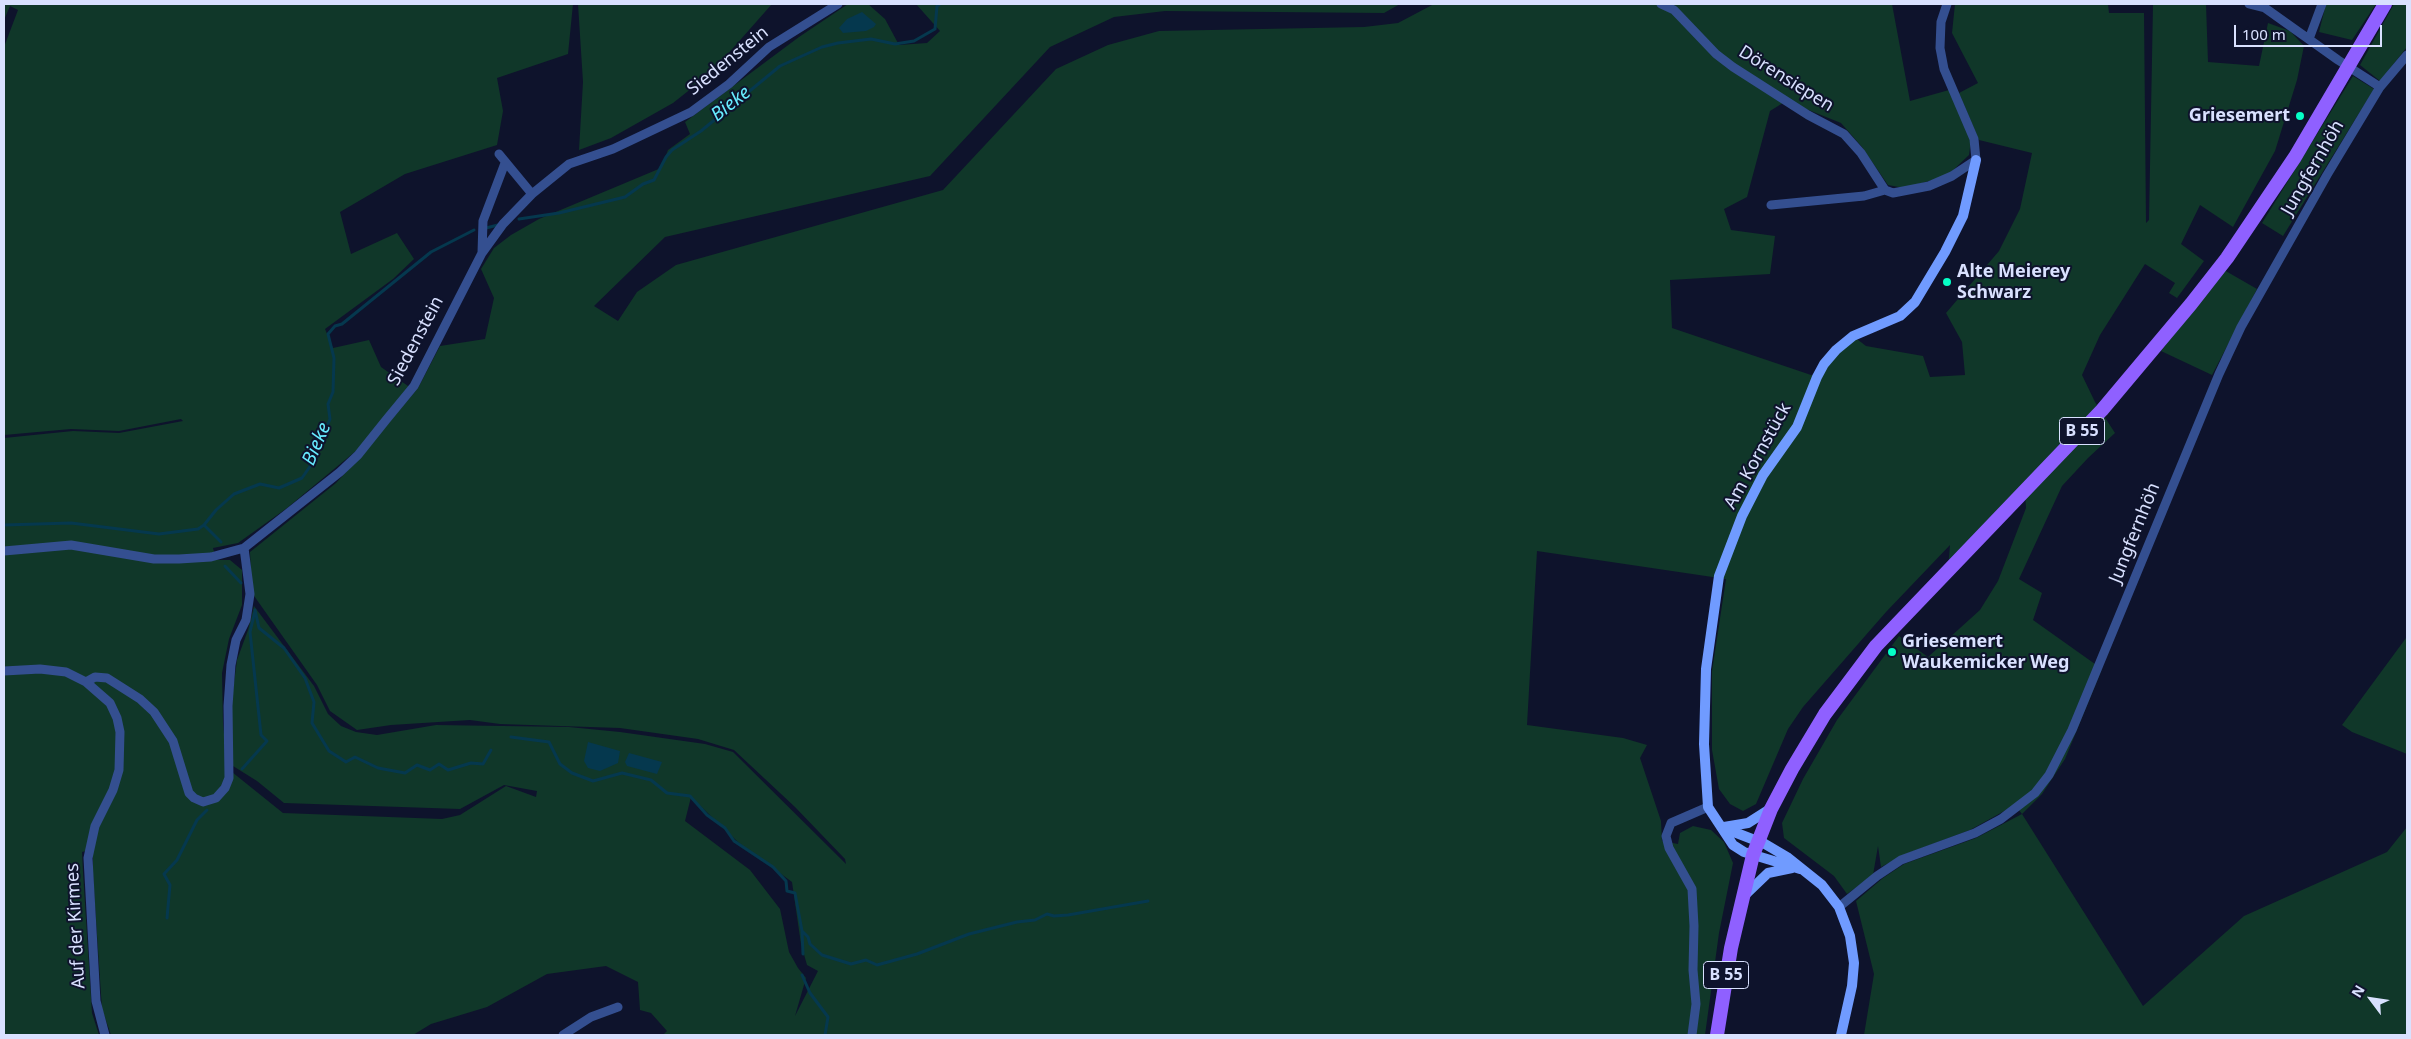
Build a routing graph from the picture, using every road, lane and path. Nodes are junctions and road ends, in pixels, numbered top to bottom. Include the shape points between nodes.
1 (838, 4) edge
2 (1661, 4) edge
3 (1947, 4) edge
4 (2250, 4) edge
5 (2322, 4) edge
6 (2385, 4) edge
7 (2310, 39) junction
8 (2407, 55) edge
9 (2349, 66) junction
10 (2380, 86) junction
11 (498, 154) dead end
12 (1976, 160) junction
13 (506, 163) junction
14 (1885, 190) junction
15 (532, 194) junction
16 (1771, 205) dead end
17 (482, 253) junction
18 (244, 548) junction
19 (4, 551) edge
20 (4, 671) edge
21 (86, 682) junction
22 (1708, 807) junction
23 (1771, 809) junction
24 (1721, 827) junction
25 (1756, 848) junction
26 (1800, 869) junction
27 (1741, 898) junction
28 (1839, 907) junction
29 (618, 1007) dead end
30 (105, 1035) edge
31 (563, 1035) edge
32 (1692, 1035) edge
33 (1717, 1035) edge
34 (1841, 1035) edge

1 - 15 street, Siedenstein via 769,47 729,84 691,112 613,149 569,164
2 - 14 street, Dörensiepen via 1674,10 1733,67 1844,134
3 - 12 street via 1941,22 1940,48 1944,69 1974,139
4 - 7 street via 2265,8
5 - 7 street
6 - 9 main road, B 55
7 - 9 street
8 - 10 street, Jungfernhöh
9 - 10 street
9 - 23 main road, B 55 via 2227,258 2102,410 1876,646 1820,721
10 - 28 street, Jungfernhöh via 2234,343 2072,730 2049,775 2035,793 2001,819 1975,833 1901,860
11 - 13 street
12 - 14 street via 1929,186 1905,192
12 - 22 street, Am Kornstück via 1963,216 1915,302 1900,316 1853,336 1836,350 1817,377 1797,426 1763,475 1742,516 1719,576 1711,622 1704,744
13 - 15 street
13 - 17 street via 483,221
14 - 16 street via 1864,196
15 - 17 street, Siedenstein via 503,224
17 - 18 street, Siedenstein via 414,386 392,414 346,466
18 - 19 street via 211,557 179,560 71,545
18 - 21 street via 250,594 246,620 236,640 230,665 229,778 216,798 203,802 190,793 173,741 154,712 140,699 108,678 95,677
20 - 21 street, Auf der Kirmes via 40,669 66,672
21 - 30 street, Auf der Kirmes via 110,703 120,732 119,770 95,826 88,858 96,1002
22 - 24 street, Am Kornstück
22 - 32 street via 1671,823 1666,836 1669,848 1692,889 1696,1004
23 - 24 street via 1748,823
23 - 25 main road, B 55
24 - 25 street, Am Kornstück via 1733,845
25 - 26 street, Am Kornstück
25 - 27 main road, B 55
26 - 27 street via 1768,873
26 - 28 street, Am Kornstück via 1822,885
27 - 33 main road, B 55
28 - 34 street, Am Kornstück via 1850,936 1854,963
29 - 31 street via 591,1017

